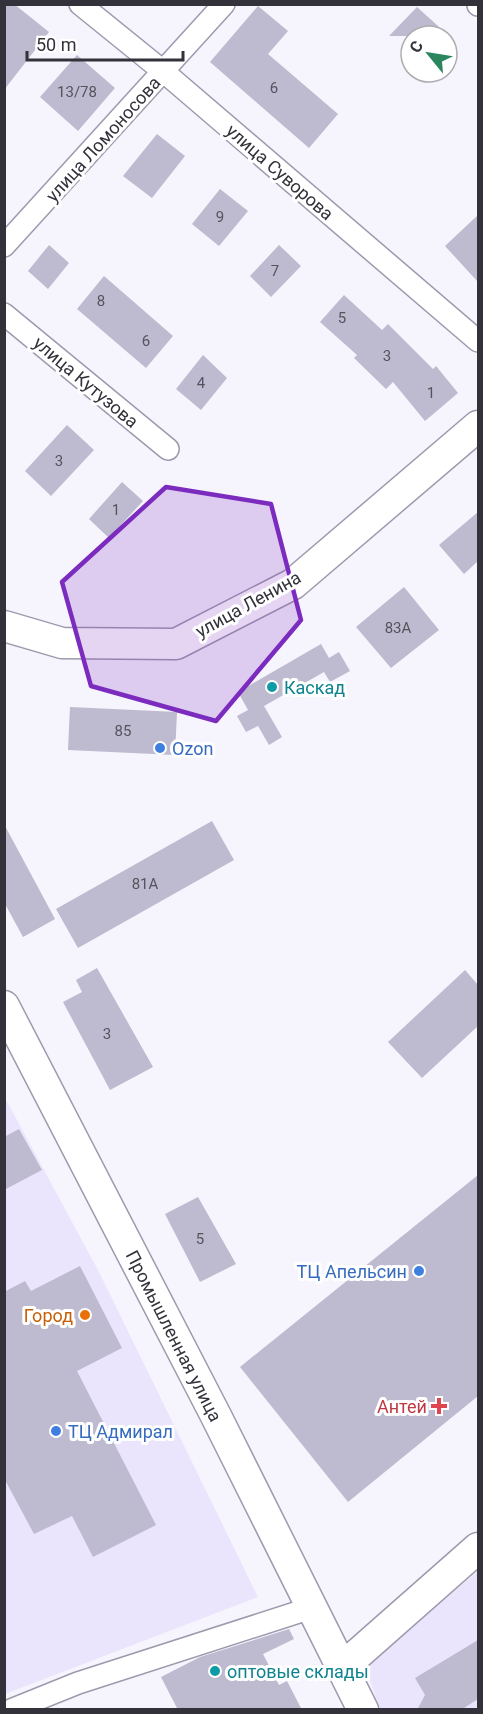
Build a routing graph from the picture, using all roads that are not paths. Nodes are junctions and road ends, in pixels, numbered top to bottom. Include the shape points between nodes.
1 (80, 4) edge
2 (224, 4) edge
3 (164, 72) junction
4 (4, 246) edge
5 (4, 314) edge
6 (478, 341) edge
7 (478, 426) edge
8 (168, 449) dead end
9 (4, 626) edge
10 (4, 1006) edge
11 (478, 1548) edge
12 (311, 1608) junction
13 (343, 1667) junction
14 (11, 1710) edge
15 (363, 1710) edge

1 - 3 street, улица Суворова
2 - 3 street, улица Ломоносова
3 - 4 street, улица Ломоносова
3 - 6 street, улица Суворова
5 - 8 street, улица Кутузова
7 - 9 street, улица Ленина via 292,584 176,644 62,643
10 - 12 street, Промышленная улица
11 - 13 street
12 - 13 street, Промышленная улица
12 - 14 street via 78,1683
13 - 15 street, Промышленная улица

